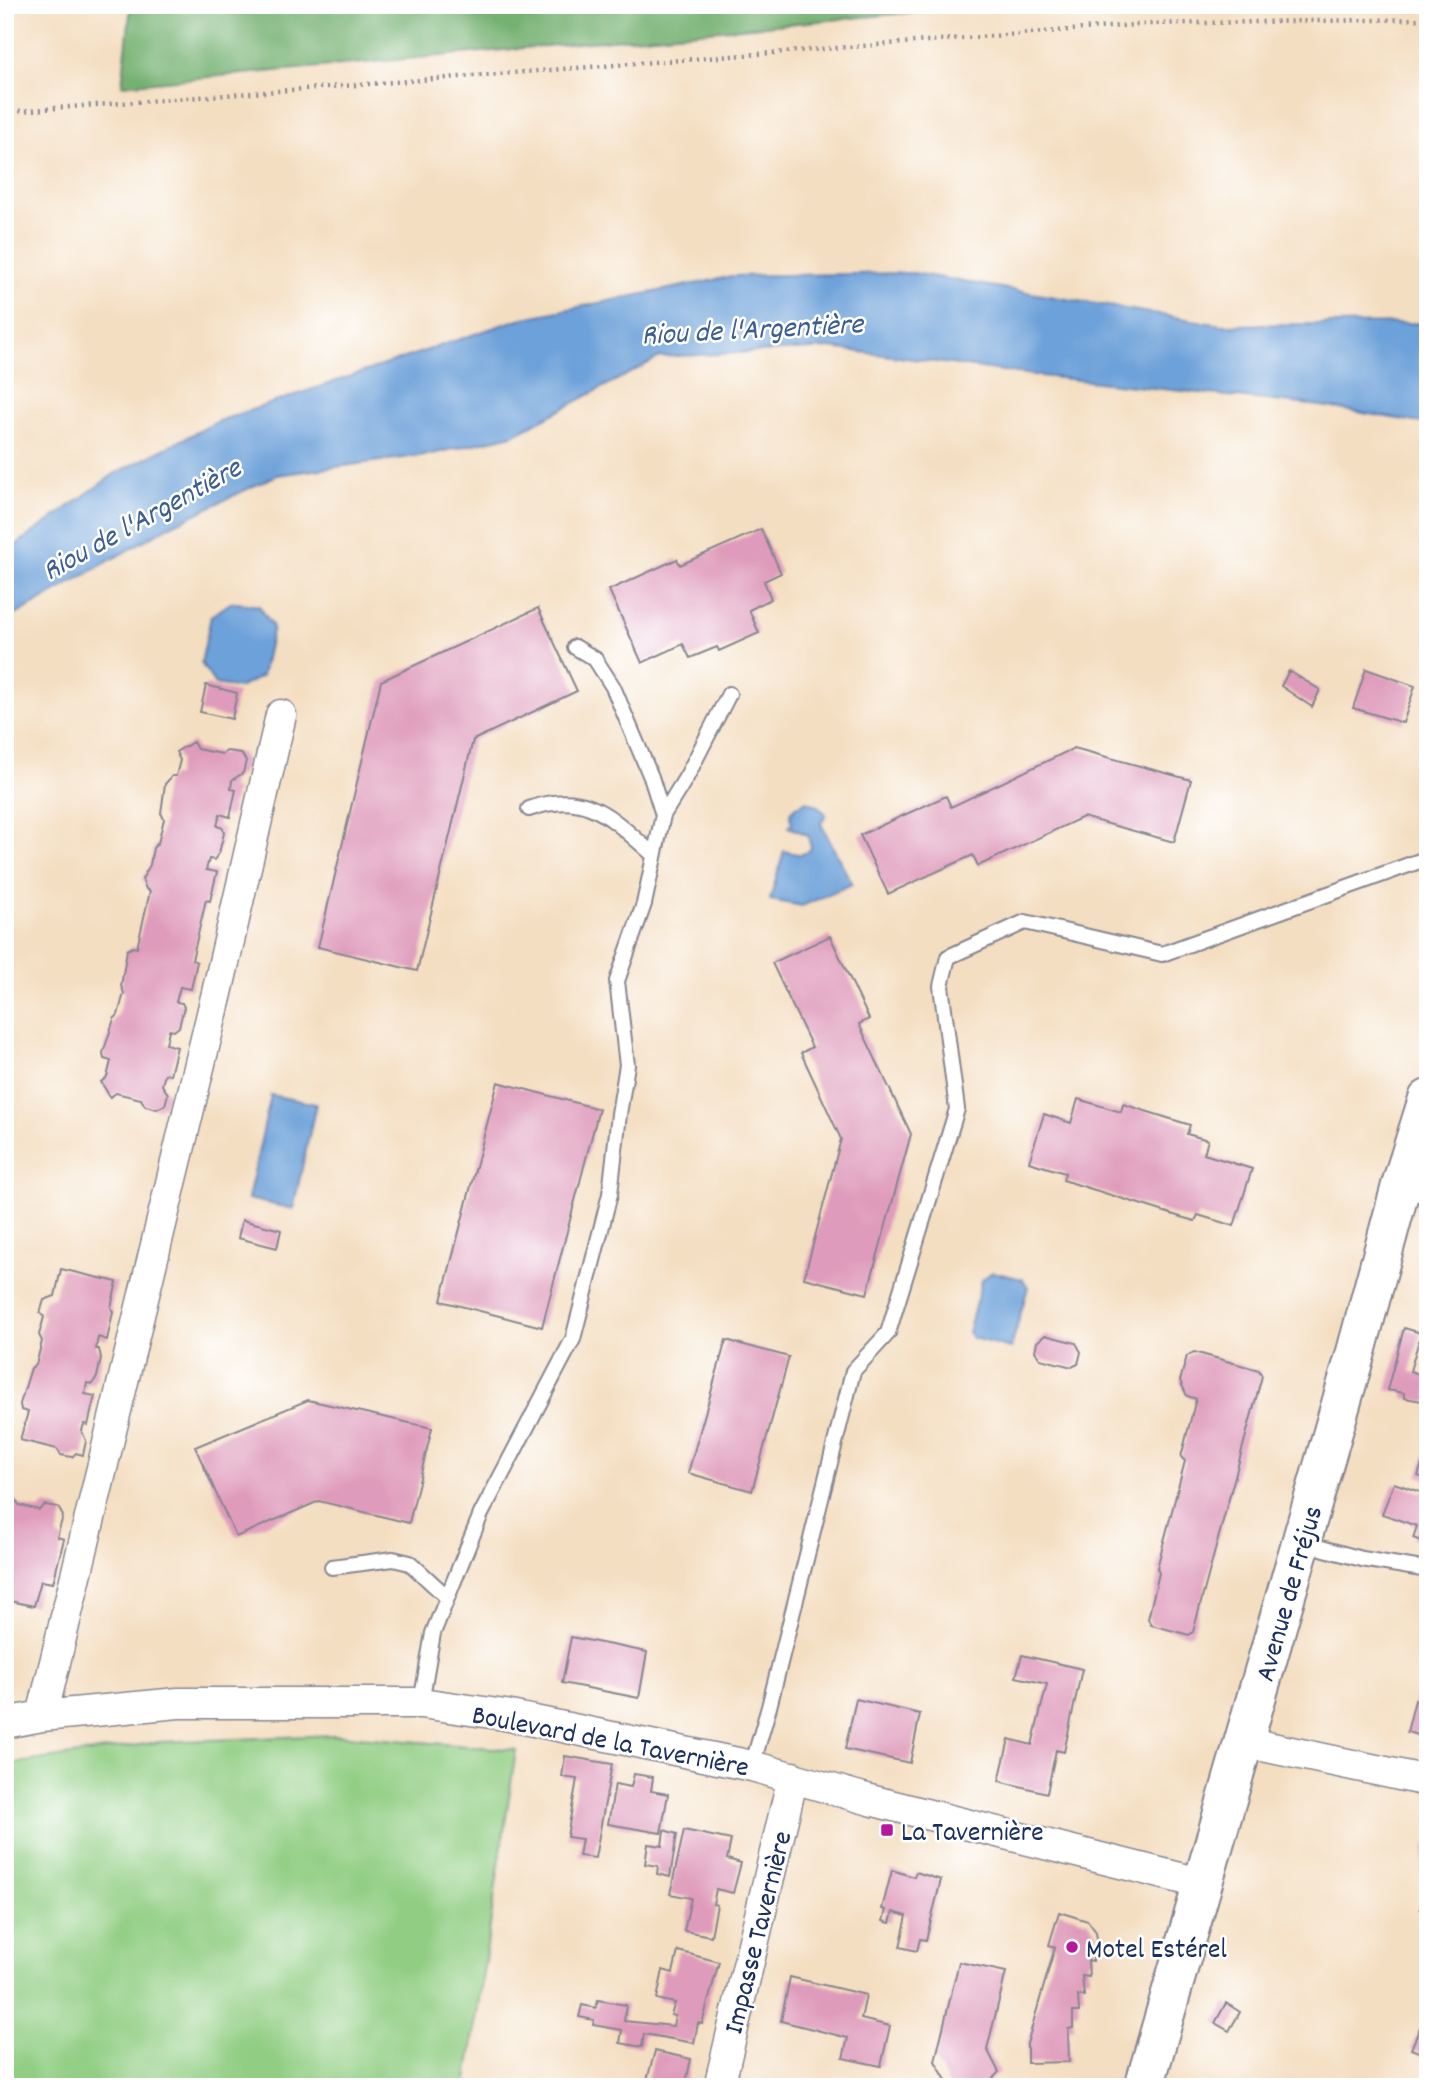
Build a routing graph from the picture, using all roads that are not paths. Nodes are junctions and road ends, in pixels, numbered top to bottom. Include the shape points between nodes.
1 (575, 647) dead end
2 (729, 694) dead end
3 (281, 715) dead end
4 (529, 809) dead end
5 (663, 815) junction
6 (654, 855) junction
7 (1428, 858) edge
8 (1428, 1099) edge
9 (1415, 1185) edge
10 (1301, 1542) junction
11 (332, 1567) dead end
12 (1428, 1570) edge
13 (447, 1597) junction
14 (421, 1703) junction
15 (42, 1716) junction
16 (5, 1723) edge
17 (1244, 1742) junction
18 (752, 1766) junction
19 (793, 1777) junction
20 (1428, 1781) edge
21 (1204, 1884) junction
22 (719, 2087) edge
23 (1144, 2087) edge

1 - 5 lane via 595,659 613,687
2 - 5 lane
3 - 15 street
4 - 6 lane via 564,800 583,804 610,818
5 - 6 lane
6 - 13 lane via 644,904 617,981 626,1065 610,1194 573,1339 481,1514
7 - 18 lane via 1162,954 1024,922 948,957 941,986 957,1109 888,1333 853,1371
8 - 9 main road, Avenue de Fréjus
9 - 10 main road, Avenue de Fréjus
10 - 12 lane
10 - 17 main road, Avenue de Fréjus
11 - 13 lane via 393,1559 410,1563
13 - 14 lane via 433,1633
14 - 15 street, Boulevard de la Tavernière via 178,1703
14 - 18 street, Boulevard de la Tavernière via 505,1715
15 - 16 street, Boulevard de la Tavernière
17 - 20 street
17 - 21 main road, Avenue de Fréjus
18 - 19 street, Boulevard de la Tavernière
19 - 21 street, Boulevard de la Tavernière
19 - 22 street, Impasse Tavernière
21 - 23 main road, Avenue de Fréjus

